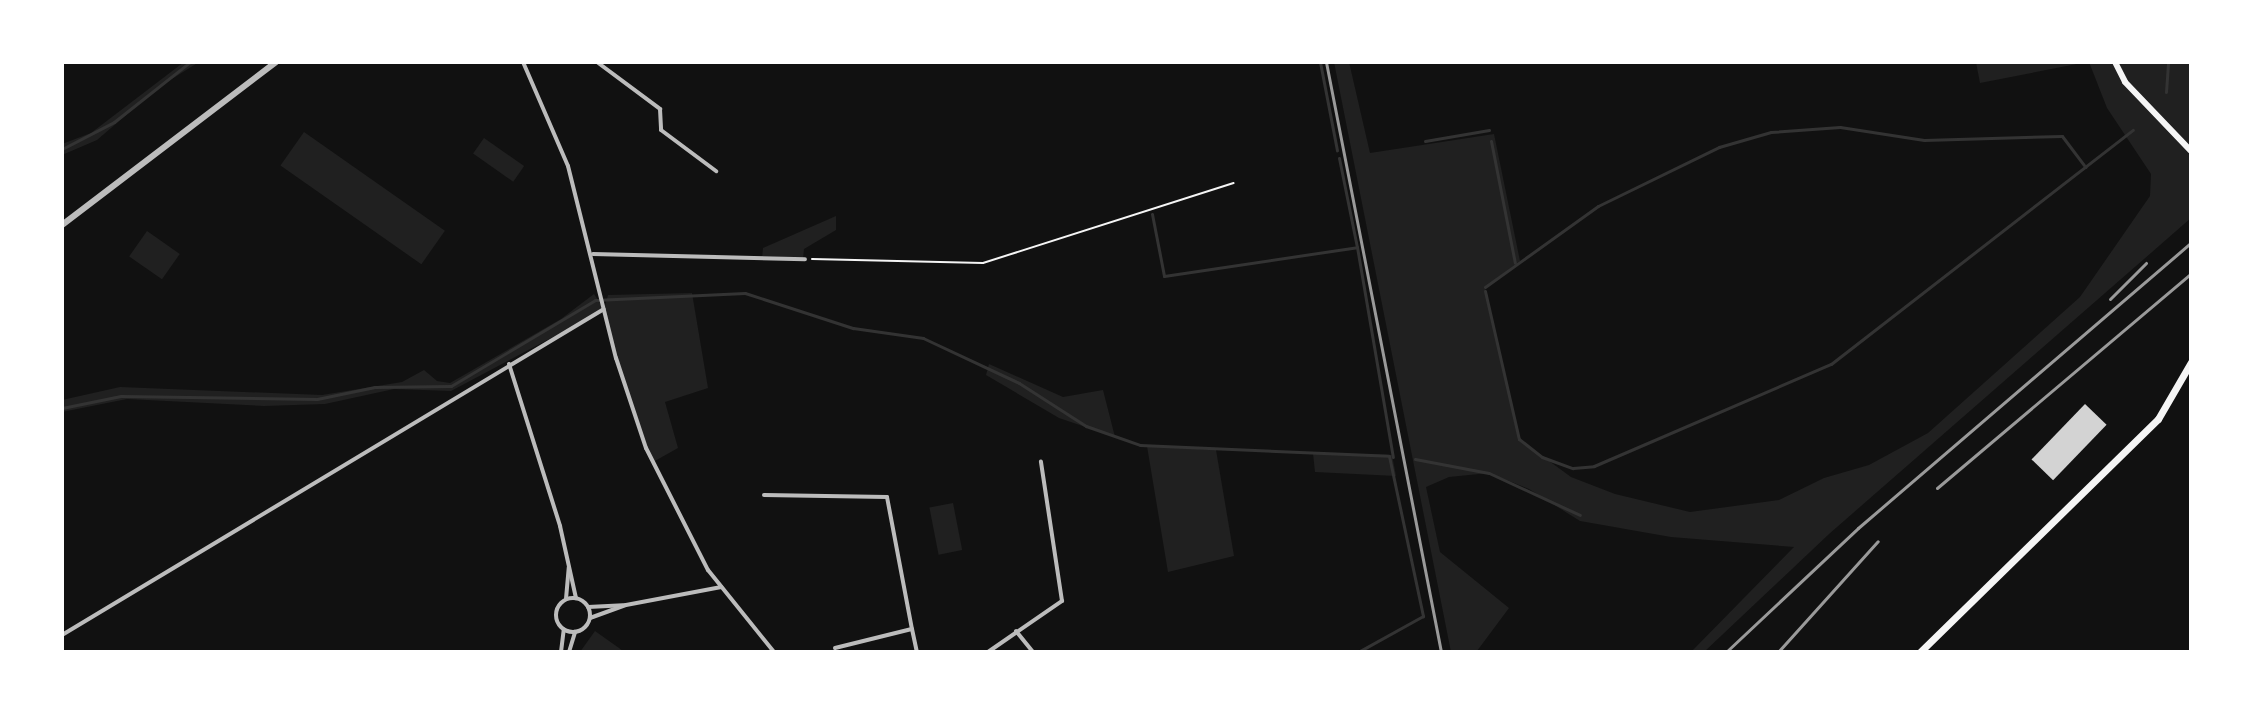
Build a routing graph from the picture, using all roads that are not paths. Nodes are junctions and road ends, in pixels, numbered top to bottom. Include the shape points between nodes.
1 (276, 62) edge
2 (523, 62) edge
3 (597, 62) edge
4 (2115, 62) edge
5 (2191, 151) edge
6 (716, 171) dead end
7 (62, 225) edge
8 (593, 254) junction
9 (805, 259) road end
10 (604, 309) junction
11 (2191, 362) edge
12 (509, 364) junction
13 (1041, 462) dead end
14 (764, 495) dead end
15 (569, 567) junction
16 (721, 587) junction
17 (576, 598) junction
18 (566, 599) junction
19 (626, 605) junction
20 (588, 607) junction
21 (590, 618) junction
22 (564, 629) junction
23 (912, 629) junction
24 (1016, 631) junction
25 (575, 632) junction
26 (62, 635) edge
27 (835, 648) dead end
28 (561, 652) edge
29 (569, 652) edge
30 (774, 652) edge
31 (917, 652) edge
32 (988, 652) edge
33 (1033, 652) edge
34 (1920, 652) edge

1 - 7 street
2 - 8 street via 568,166
3 - 6 street via 660,109 661,130
4 - 5 main road via 2125,82
8 - 9 street
8 - 10 street
10 - 12 street
10 - 16 street via 646,448
11 - 34 main road via 2158,419
12 - 15 street
12 - 26 street
13 - 24 street via 1062,601
14 - 23 street via 887,497
15 - 17 street
15 - 18 street
16 - 19 street
16 - 30 street
17 - 18 street
17 - 20 street
18 - 22 street via 556,616
19 - 20 street
19 - 21 street
20 - 21 street
21 - 25 street
22 - 25 street
22 - 28 street
23 - 27 street
23 - 31 street
24 - 32 street
24 - 33 street
25 - 29 street

